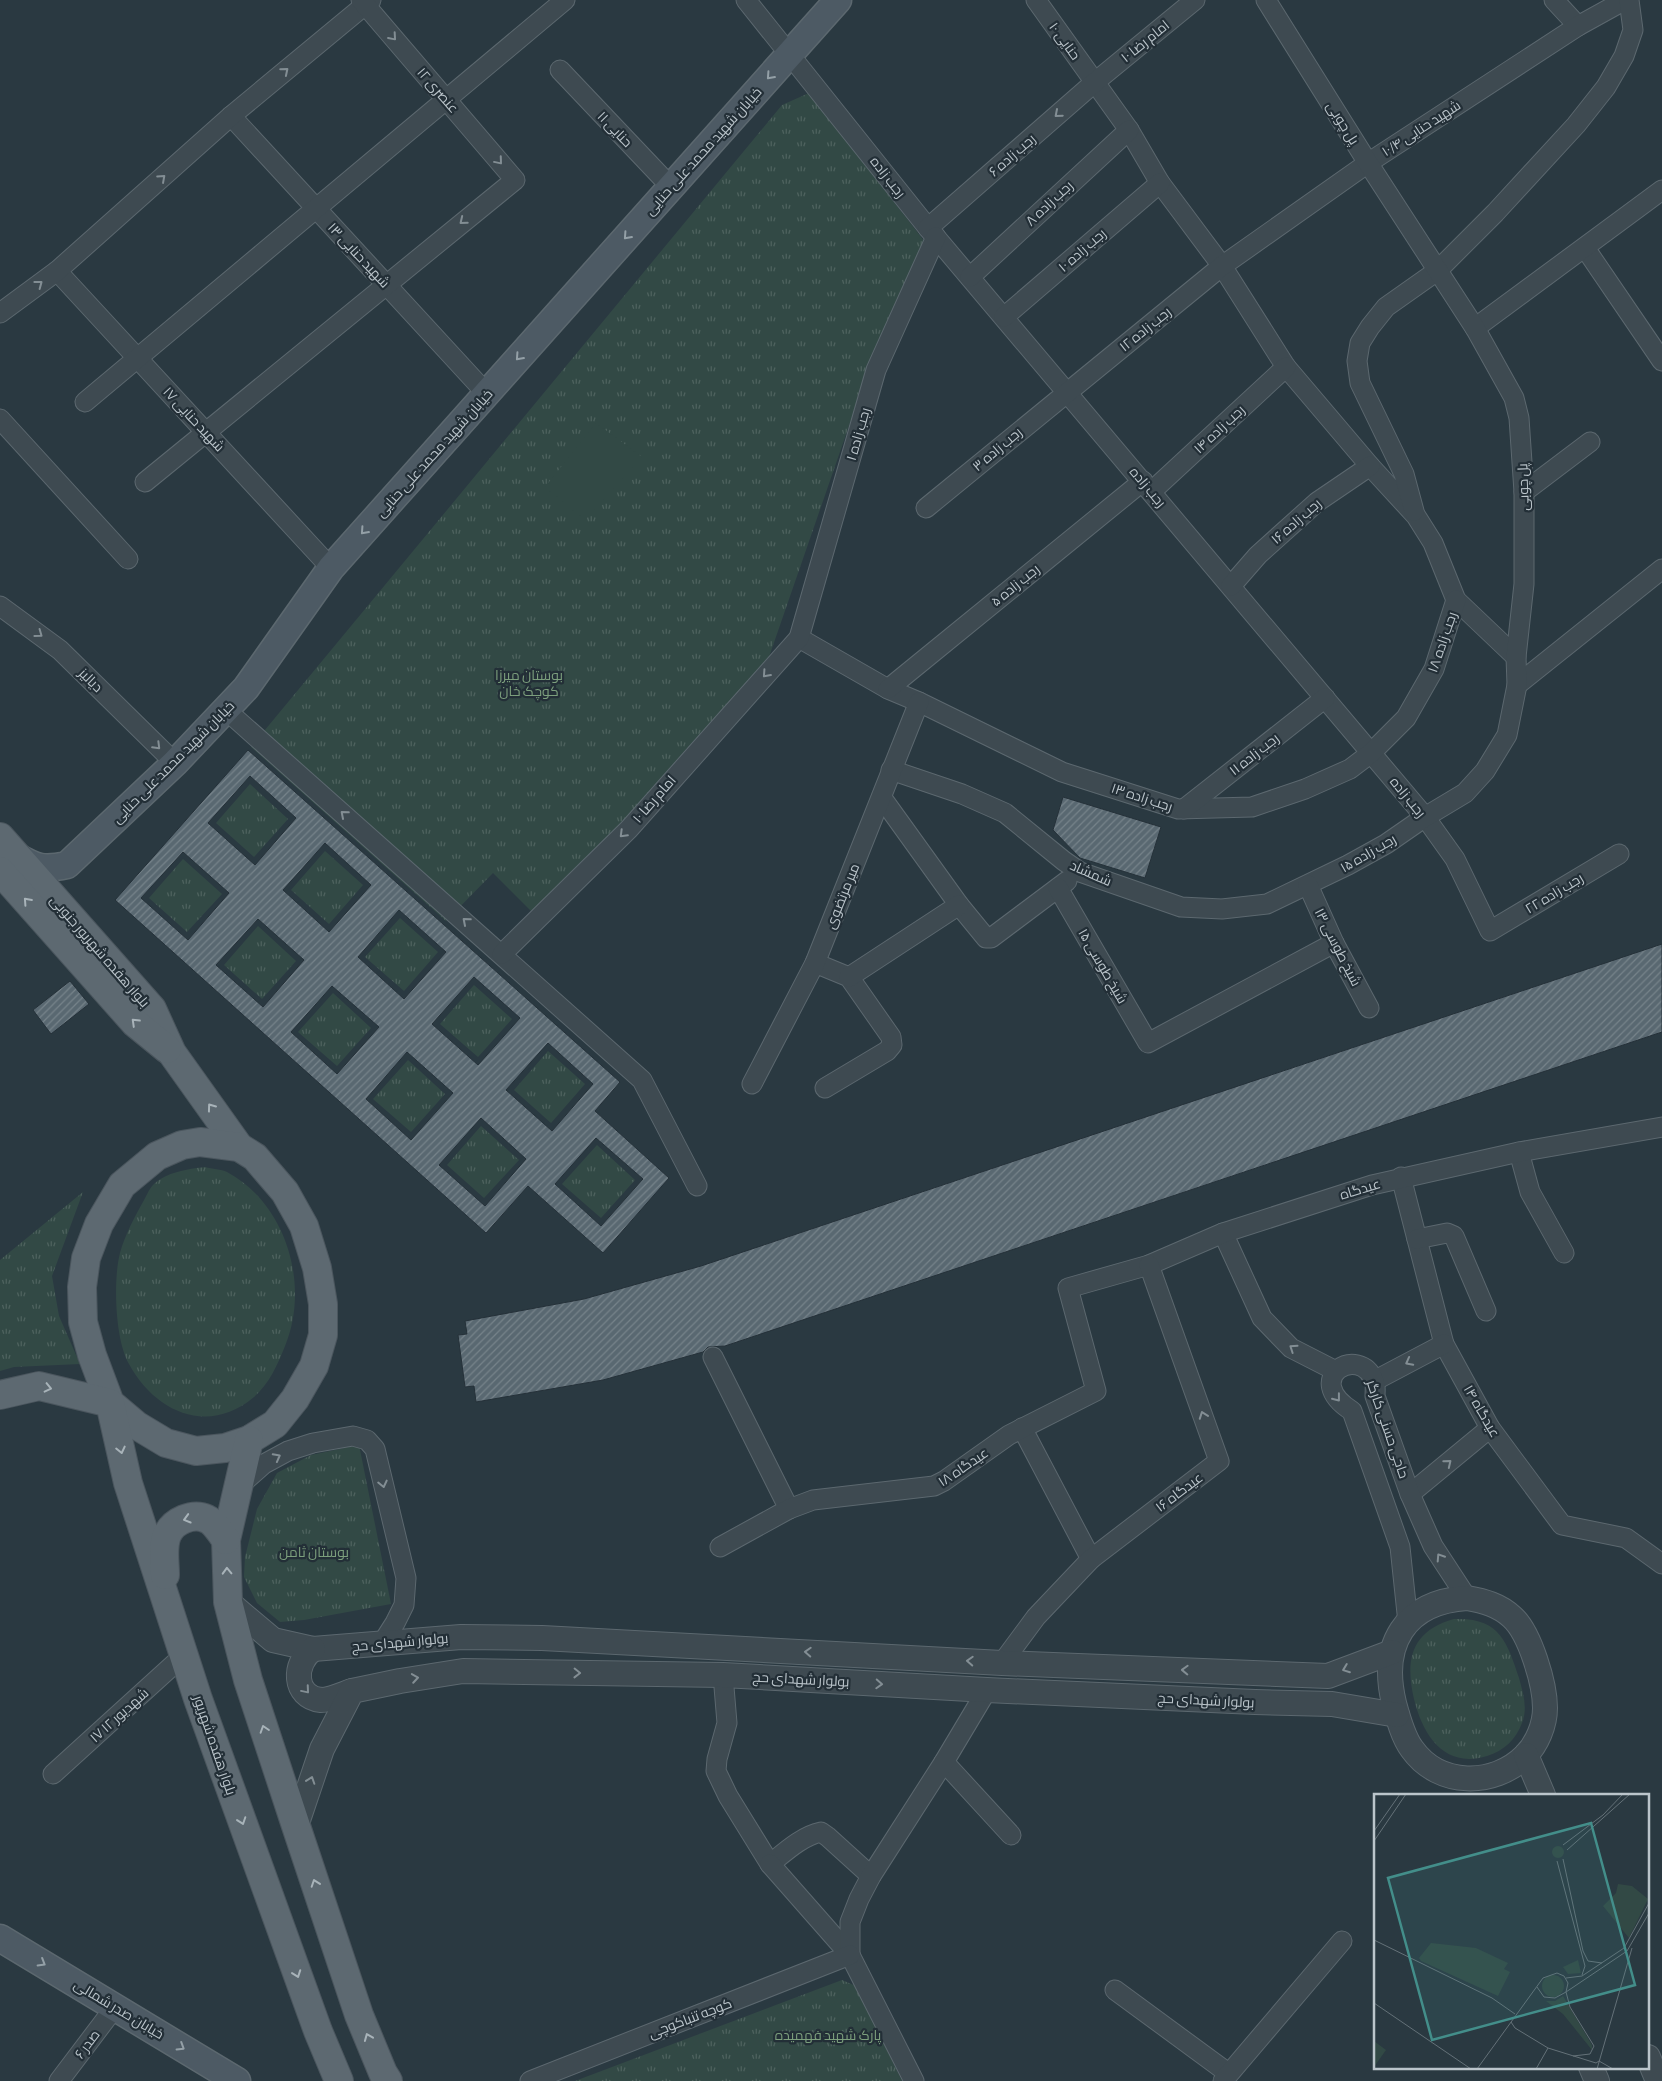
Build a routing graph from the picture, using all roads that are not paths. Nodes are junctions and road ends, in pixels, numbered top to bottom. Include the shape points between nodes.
1 (565, 0) edge
2 (746, 0) edge
3 (838, 0) edge
4 (1036, 0) edge
5 (1195, 0) edge
6 (1266, 0) edge
7 (1554, 0) edge
8 (1627, 0) edge
9 (366, 2) edge
10 (1578, 26) junction
11 (790, 53) junction
12 (560, 70) dead end
13 (1095, 82) junction
14 (446, 99) junction
15 (231, 116) junction
16 (1129, 130) junction
17 (1368, 163) junction
18 (1160, 183) junction
19 (671, 187) junction
20 (1662, 190) edge
21 (316, 208) junction
22 (932, 232) junction
23 (1585, 248) junction
24 (1222, 266) junction
25 (57, 271) junction
26 (1437, 271) junction
27 (970, 276) junction
28 (386, 284) junction
29 (0, 313) edge
30 (1004, 317) junction
31 (1475, 328) junction
32 (137, 358) junction
33 (1662, 361) edge
34 (1286, 367) junction
35 (1067, 391) junction
36 (487, 394) junction
37 (85, 402) dead end
38 (0, 419) edge
39 (206, 432) junction
40 (1590, 442) dead end
41 (1370, 466) junction
42 (145, 482) dead end
43 (1148, 486) junction
44 (1524, 492) junction
45 (926, 508) dead end
46 (1416, 516) junction
47 (128, 560) dead end
48 (331, 568) junction
49 (1662, 569) edge
50 (1231, 586) junction
51 (1456, 600) junction
52 (0, 606) edge
53 (799, 638) junction
54 (1516, 657) junction
55 (1517, 685) junction
56 (888, 689) junction
57 (1325, 698) junction
58 (919, 702) junction
59 (226, 710) junction
60 (1371, 753) junction
61 (175, 764) junction
62 (891, 770) junction
63 (882, 798) junction
64 (1184, 809) junction
65 (1425, 817) junction
66 (1619, 854) dead end
67 (5, 855) edge
68 (1080, 872) junction
69 (1308, 885) junction
70 (1058, 888) junction
71 (959, 905) junction
72 (1490, 931) joint
73 (1334, 943) junction
74 (502, 954) junction
75 (814, 963) junction
76 (849, 977) junction
77 (1369, 1008) dead end
78 (752, 1084) dead end
79 (825, 1088) dead end
80 (1662, 1128) edge
81 (239, 1147) junction
82 (1520, 1152) junction
83 (1401, 1177) junction
84 (697, 1186) dead end
85 (1223, 1233) junction
86 (1416, 1239) junction
87 (1564, 1253) dead end
88 (1149, 1264) junction
89 (1068, 1288) joint
90 (1486, 1311) dead end
91 (1444, 1344) junction
92 (713, 1357) dead end
93 (1336, 1370) junction
94 (1374, 1381) junction
95 (0, 1395) edge
96 (110, 1403) junction
97 (1022, 1428) junction
98 (1490, 1428) junction
99 (249, 1440) junction
100 (238, 1487) junction
101 (1410, 1494) junction
102 (789, 1509) junction
103 (226, 1540) junction
104 (720, 1547) dead end
105 (1091, 1559) junction
106 (1662, 1564) edge
107 (1467, 1598) junction
108 (166, 1601) junction
109 (228, 1602) junction
110 (1408, 1623) junction
111 (381, 1645) junction
112 (313, 1649) junction
113 (1392, 1652) junction
114 (184, 1655) junction
115 (1002, 1663) junction
116 (724, 1675) junction
117 (987, 1690) junction
118 (352, 1691) junction
119 (1397, 1715) junction
120 (1526, 1755) junction
121 (944, 1762) junction
122 (53, 1774) dead end
123 (1472, 1787) edge
124 (1542, 1794) edge
125 (296, 1826) junction
126 (1012, 1835) dead end
127 (770, 1864) junction
128 (871, 1876) junction
129 (0, 1938) edge
130 (1342, 1941) dead end
131 (850, 1955) junction
132 (1115, 1990) dead end
133 (115, 2007) junction
134 (1650, 2062) edge
135 (1591, 2068) edge
136 (1226, 2077) edge
137 (233, 2080) edge
138 (59, 2081) edge
139 (339, 2081) edge
140 (388, 2081) edge
141 (530, 2081) edge
142 (914, 2081) edge
143 (1597, 2081) edge
144 (1658, 2081) edge

1 - 14 street
2 - 11 street, رجب زاده
3 - 11 main road, خیابان شهید محمد علی حنایی
4 - 13 street, حنایی ۱۰
5 - 13 street, امام رضا ۱۰
6 - 17 street, پل چوبی
7 - 10 street
8 - 10 street, شهید حنایی ۱۰/۴
8 - 26 street via 1633,30 1624,56 1606,88 1496,212
9 -> 14 street, عنصری ۱۲
15 -> 9 street
10 - 17 street, شهید حنایی ۱۰/۴
11 -> 19 main road, خیابان شهید محمد علی حنایی
11 - 22 street, رجب زاده
12 - 19 street, حنایی ۱۱
13 - 16 street, حنایی ۱۰
13 -> 22 street, رجب زاده ۶
14 - 21 street
14 -> 28 street, عنصری ۱۲ via 515,180
15 - 21 street, شهید حنایی ۱۳
25 -> 15 street
16 - 18 street, حنایی ۱۰
16 - 27 street, رجب زاده ۸
17 - 24 street, شهید حنایی ۱۰/۴
17 - 26 street, پل چوبی
18 - 24 street, حنایی ۱۰
18 - 30 street, رجب زاده ۱۰
19 -> 36 main road, خیابان شهید محمد علی حنایی
20 - 23 street
21 - 28 street, شهید حنایی ۱۳
21 - 32 street
22 - 27 street, رجب زاده
22 - 53 street, رجب زاده ۱ via 876,370
23 - 31 street
23 - 33 street
24 - 34 street, حنایی ۱۰
24 - 35 street, رجب زاده ۱۲
29 -> 25 street
25 - 32 street, شهید حنایی ۱۷
26 - 31 street, پل چوبی
26 - 46 street via 1386,307 1360,343 1357,361 1360,383 1404,474
27 - 30 street, رجب زاده
28 - 36 street, شهید حنایی ۱۳
28 - 39 street
30 - 35 street, رجب زاده
31 - 44 street, پل چوبی via 1514,398 1519,418
32 - 37 street
32 - 39 street, شهید حنایی ۱۷
34 - 41 street, حنایی ۱۰
34 - 43 street, رجب زاده ۱۴
35 - 43 street, رجب زاده
35 - 45 street, رجب زاده ۳
36 -> 48 main road, خیابان شهید محمد علی حنایی
38 - 47 street
39 - 42 street
39 - 48 street, شهید حنایی ۱۷
40 - 44 street
41 - 46 street, حنایی ۱۰
41 - 50 street, رجب زاده ۱۶ via 1318,502 1258,555
43 - 50 street, رجب زاده
43 - 56 street, رجب زاده ۵
44 - 54 street, پل چوبی via 1524,584
46 - 51 street via 1432,543
48 - 59 main road, خیابان شهید محمد علی حنایی via 246,688
49 - 55 street
50 - 57 street, رجب زاده
51 - 54 street
51 - 60 street, رجب زاده ۱۸ via 1434,670 1406,718
52 -> 61 street, دیالیز via 60,650
53 - 56 street, رجب زاده ۱۳
53 -> 74 street, امام رضا ۱۰ via 629,829
54 - 55 street, پل چوبی
55 - 65 street, رجب زاده ۱۵ via 1506,735 1485,771 1465,793
56 - 58 street, رجب زاده ۱۳
57 - 60 street, رجب زاده
57 - 64 street, رجب زاده ۱۱
58 - 62 street, میر مرتضوی
58 - 64 street, رجب زاده ۱۳ via 1062,772
59 - 61 main road, خیابان شهید محمد علی حنایی
74 -> 59 street
60 - 64 street, رجب زاده ۱۳ via 1350,769 1252,807
60 - 65 street, رجب زاده
61 - 67 main road, خیابان شهید محمد علی حنایی via 68,865 36,867
62 - 63 street, میر مرتضوی
62 - 68 street, شمشاد via 962,794 1005,813
63 - 71 street
63 - 75 street, میر مرتضوی
65 - 69 street, رجب زاده ۱۵ via 1386,844
65 - 72 street, رجب زاده via 1454,860
66 - 72 street, رجب زاده ۲۲
81 -> 67 main road via 172,1053 135,1023
68 - 69 street, شمشاد via 1181,907 1222,910 1267,904
68 - 70 street
69 - 73 street, شیخ طوسی ۱۳
70 - 71 street via 991,938 983,935
70 - 73 street, ۱۵ شیخ طوسی via 1148,1044
71 - 76 street
73 - 77 street, شیخ طوسی ۱۳
74 - 84 street via 642,1080
75 - 76 street
75 - 78 street, میر مرتضوی
76 - 79 street via 891,1037 892,1045
80 - 82 street, عیدگاه
81 - 96 main road, بلوار هفده شهریور via 200,1142 182,1145 156,1156 122,1185 99,1224 86,1258 82,1287 83,1322
81 - 99 main road via 255,1157 285,1192 304,1226 317,1268 323,1304 323,1335 314,1366 295,1399 275,1424
82 - 83 street, عیدگاه
82 - 87 street via 1530,1192
83 - 85 street, عیدگاه
83 - 86 street, عیدگاه ۱۴
85 - 88 street, عیدگاه
93 -> 85 street via 1291,1348 1262,1318
86 - 90 street via 1448,1233 1454,1236
86 - 91 street, عیدگاه ۱۴
88 - 89 street, عیدگاه
105 -> 88 street, عیدگاه ۱۶ via 1219,1461
89 - 97 street, عیدگاه ۱۸ via 1096,1391
91 -> 94 street
91 - 98 street, عیدگاه ۱۴
92 - 102 street
93 - 94 street, حاجی حسنی کارگر via 1357,1364 1367,1370
93 -> 110 street, حاجی حسنی کارگر via 1331,1381 1332,1392 1352,1411 1400,1547
94 - 101 street, حاجی حسنی کارگر via 1375,1396
95 -> 96 main road via 39,1386
96 - 99 main road via 136,1425 166,1443 196,1451 225,1448
96 -> 108 main road, بلوار هفده شهریور via 128,1483
97 - 102 street, عیدگاه ۱۸ via 934,1486 814,1500
97 - 105 street
101 -> 98 street
98 - 106 street, عیدگاه ۱۴ via 1562,1525 1626,1538
99 - 100 main road
100 - 103 main road
100 -> 111 street via 264,1464 288,1451 353,1436 367,1440 375,1449 406,1578 404,1605
107 -> 101 street, حاجی حسنی کارگر via 1433,1546
102 - 104 street, عیدگاه ۱۸
103 -> 108 main road via 209,1520 199,1516 173,1526 164,1547
109 -> 103 main road
105 - 115 street, عیدگاه ۱۶ via 1036,1617
107 - 110 street via 1434,1604
107 - 120 street via 1498,1607 1523,1629 1544,1693 1545,1709 1539,1733
108 - 114 main road, بلوار هفده شهریور
109 - 112 street, بولوار شهدای حج via 273,1640
125 -> 109 main road via 248,1680
110 - 113 street
111 - 112 street, بولوار شهدای حج
115 -> 111 street, بولوار شهدای حج via 542,1638 461,1638
112 -> 118 street, بولوار شهدای حج via 301,1662 298,1671 303,1688 310,1696 322,1700
113 -> 115 street, بولوار شهدای حج via 1328,1676
113 - 119 street via 1390,1685
114 - 122 street, ۱۷ شهدیور ۱۲
114 -> 139 main road, بلوار هفده شهریور via 301,1985
116 -> 117 street, بولوار شهدای حج
118 -> 116 street, بولوار شهدای حج via 463,1671
116 - 127 street via 726,1723 716,1771
117 - 119 street, بولوار شهدای حج via 1332,1704
117 - 121 street
125 -> 118 street via 322,1749
119 - 123 street via 1411,1748 1422,1760
120 - 123 street via 1514,1766 1484,1778
120 - 124 street
121 - 126 street
121 - 128 street
140 -> 125 main road via 359,2015
127 - 128 street via 789,1848 821,1832
127 - 131 street
128 - 131 street via 850,1922
129 -> 133 main road, خیابان صدر شمالی
130 - 136 street
131 - 141 street, کوچه تنباکوچی
131 - 142 street
132 - 136 street
133 -> 137 main road, خیابان صدر شمالی
133 - 138 street, صدر ۶
134 - 144 street
135 - 143 street

